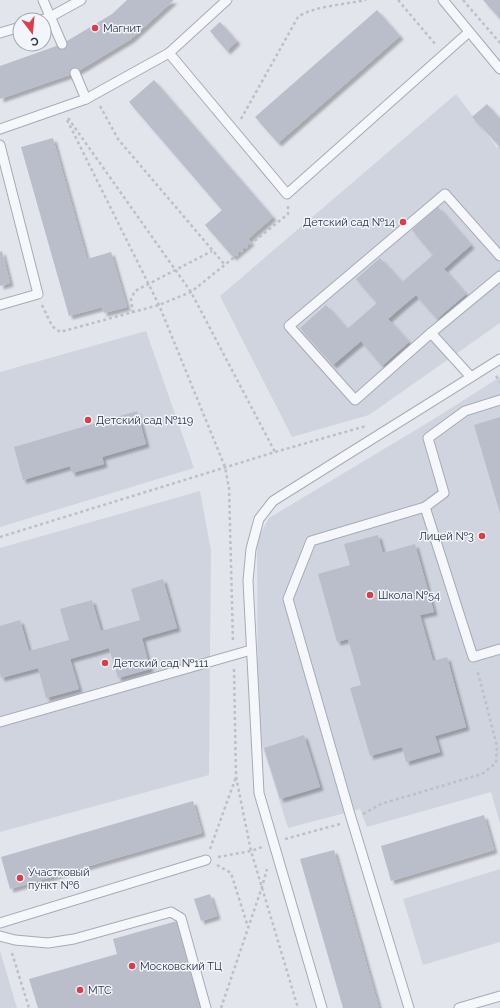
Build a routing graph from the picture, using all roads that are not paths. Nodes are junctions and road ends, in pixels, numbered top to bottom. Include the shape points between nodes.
1 (43, 0) edge
2 (81, 0) edge
3 (227, 0) edge
4 (443, 0) edge
5 (45, 12) edge
6 (52, 16) edge
7 (52, 28) edge
8 (12, 30) edge
9 (469, 32) junction
10 (0, 34) edge
11 (62, 44) dead end
12 (169, 53) junction
13 (500, 69) edge
14 (75, 73) dead end
15 (90, 97) junction
16 (0, 129) edge
17 (0, 145) edge
18 (500, 256) edge
19 (500, 276) edge
20 (0, 305) edge
21 (431, 333) junction
22 (500, 359) edge
23 (471, 377) junction
24 (500, 400) edge
25 (424, 507) junction
26 (500, 649) edge
27 (252, 650) junction
28 (0, 722) edge
29 (206, 860) road end
30 (0, 923) edge
31 (4, 937) edge
32 (500, 996) edge
33 (206, 1008) edge
34 (322, 1008) edge
35 (409, 1008) edge
36 (459, 1008) edge

1 - 5 lane
2 - 6 lane
3 - 12 lane
4 - 9 lane
7 - 11 lane
8 - 10 lane
9 - 12 lane via 287,194
9 - 13 lane
12 - 15 lane
14 - 15 lane
15 - 16 lane
17 - 20 lane via 38,294
18 - 21 lane via 445,194 289,326 355,400
19 - 21 lane
21 - 23 lane
22 - 23 lane
23 - 27 lane via 273,501 259,519 250,549 248,581
24 - 25 lane via 465,410 428,438 444,494
25 - 26 lane via 473,657
25 - 35 lane via 311,541 288,599
27 - 28 lane
27 - 34 lane via 259,793
29 - 30 lane
31 - 33 lane via 48,943 74,939 172,912 181,918
32 - 36 lane

